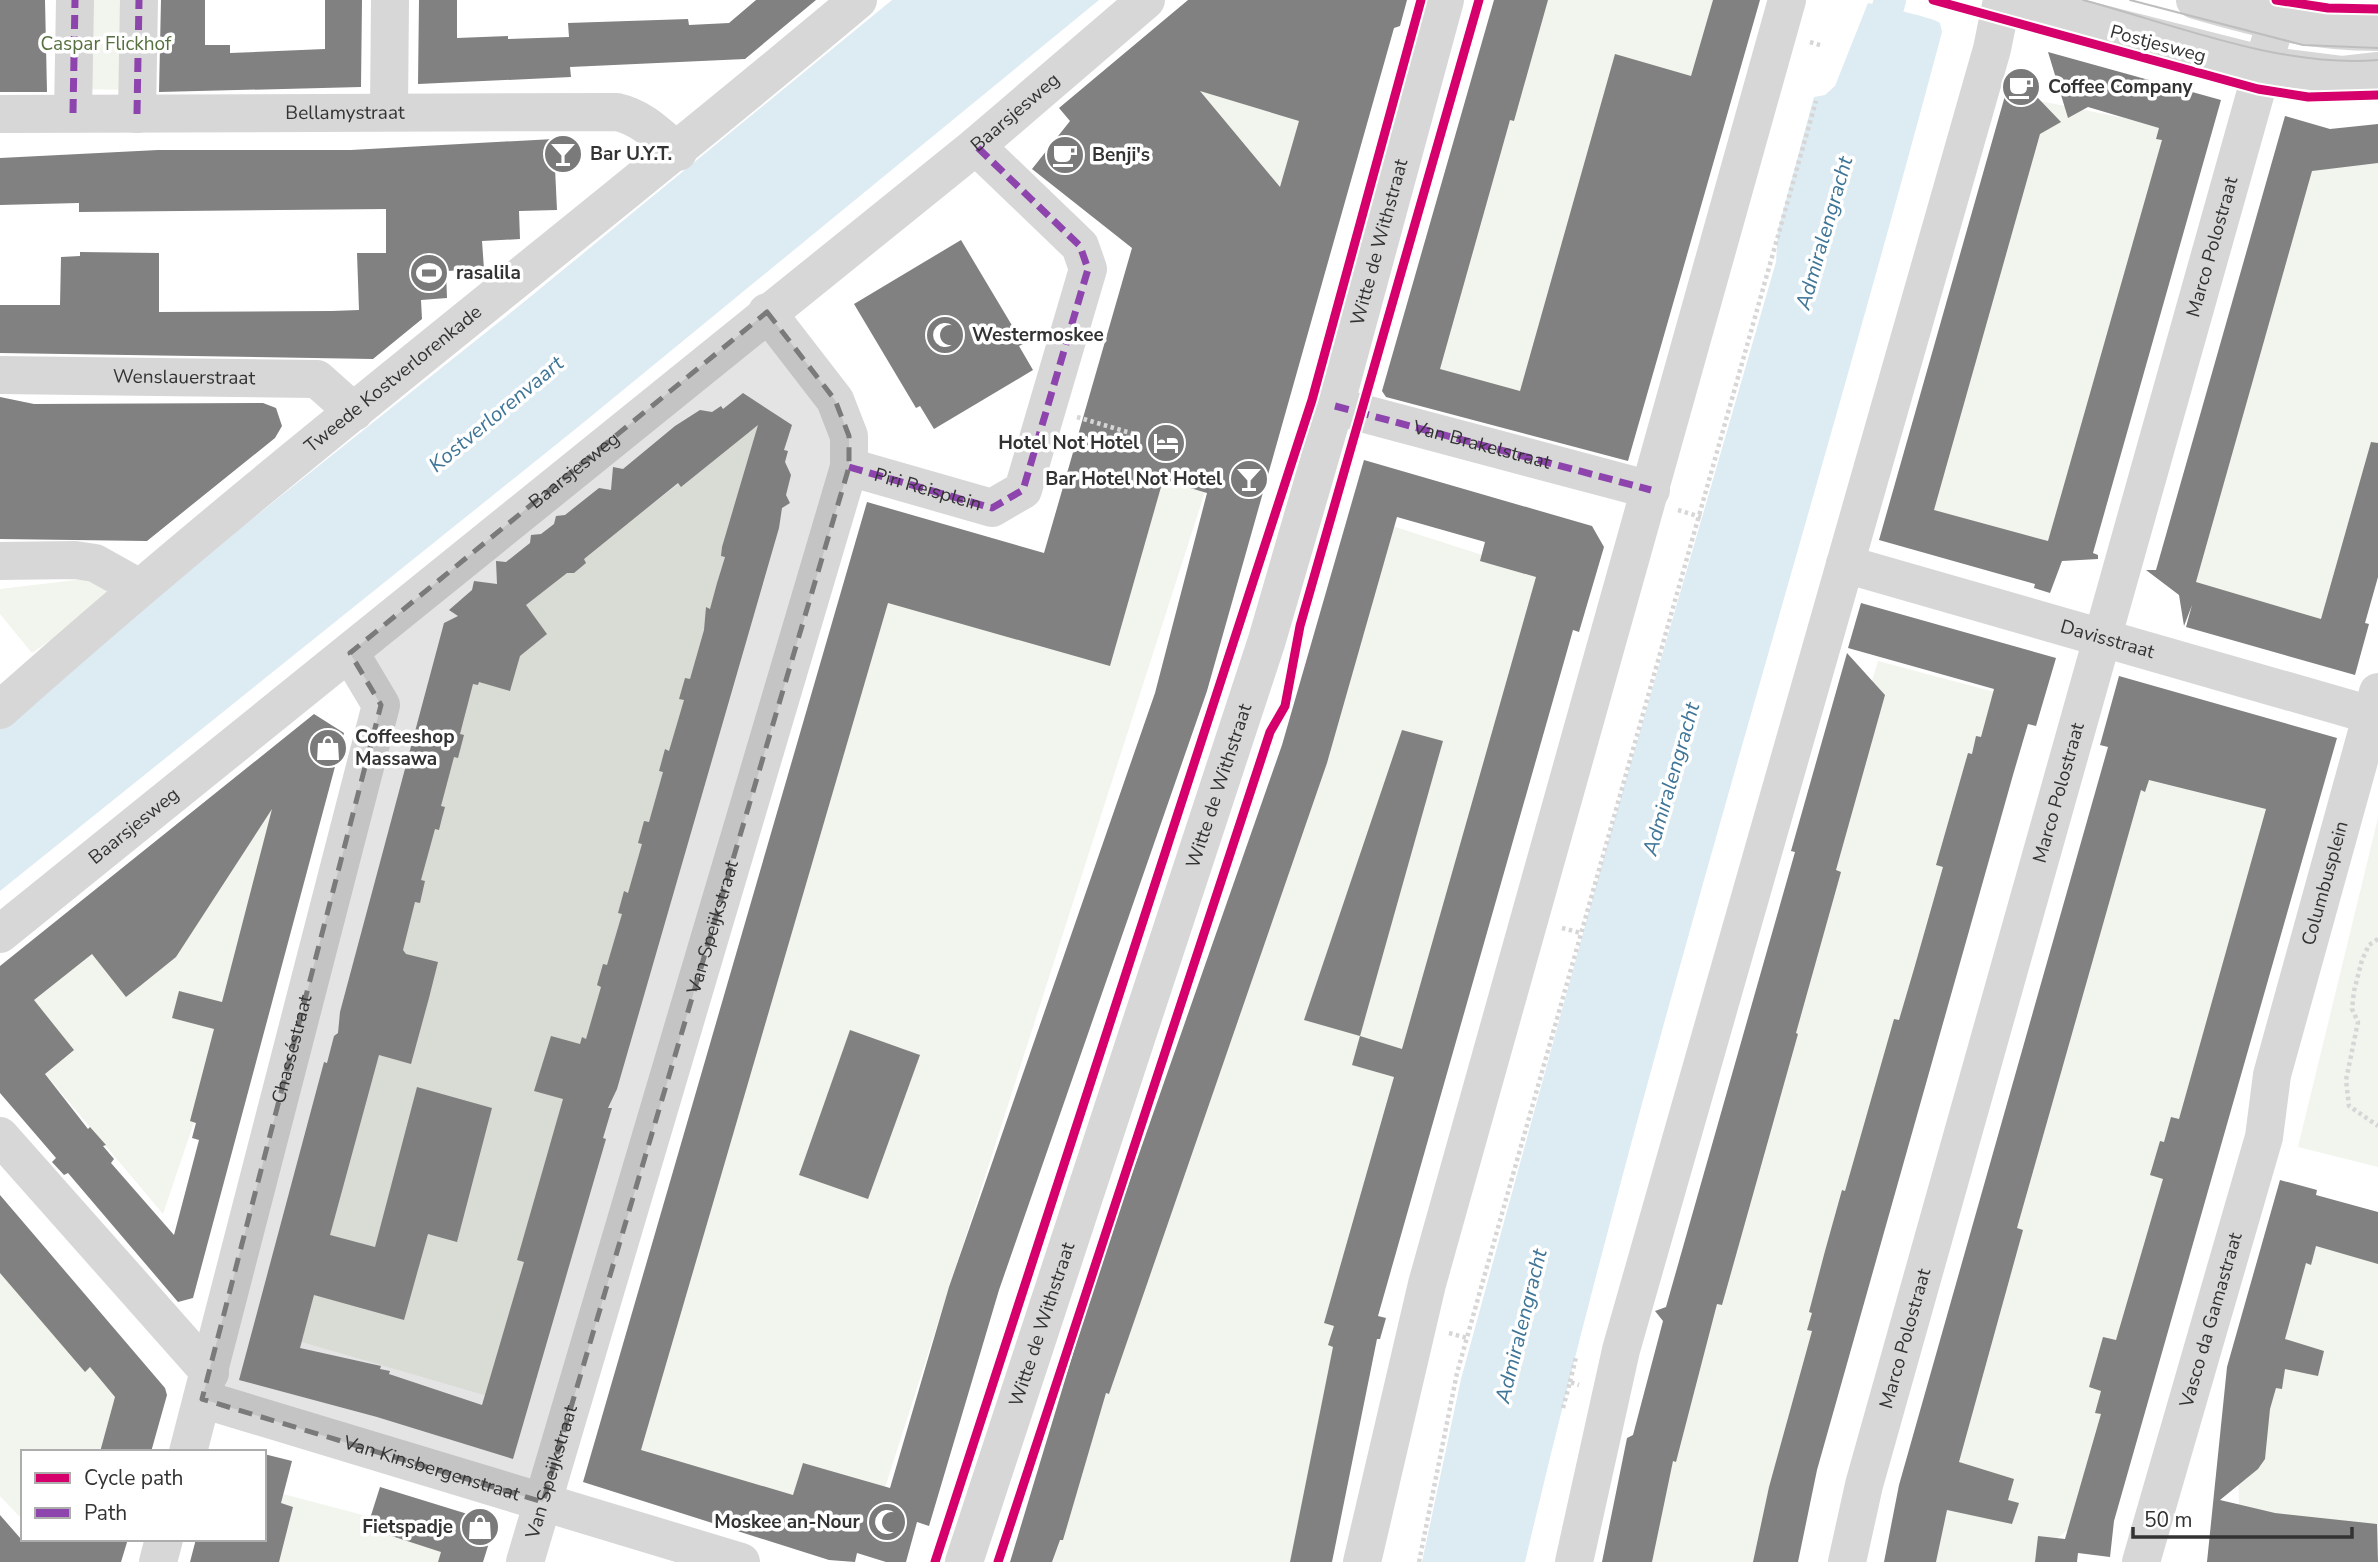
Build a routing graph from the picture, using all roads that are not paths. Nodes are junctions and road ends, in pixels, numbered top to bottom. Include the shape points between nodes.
1 (75, 0) edge
2 (139, 0) edge
3 (390, 0) edge
4 (858, 0) edge
5 (1146, 0) edge
6 (1445, 0) edge
7 (1787, 0) edge
8 (2002, 0) edge
9 (2008, 0) edge
10 (2107, 0) edge
11 (2195, 0) edge
12 (2378, 32) edge
13 (2270, 44) junction
14 (2378, 55) edge
15 (2378, 71) edge
16 (389, 111) junction
17 (73, 113) junction
18 (0, 114) edge
19 (137, 114) junction
20 (976, 146) junction
21 (678, 152) junction
22 (767, 312) junction
23 (0, 375) edge
24 (1335, 406) junction
25 (354, 412) junction
26 (849, 467) junction
27 (1651, 490) junction
28 (0, 561) edge
29 (1845, 564) junction
30 (138, 587) junction
31 (2101, 640) junction
32 (350, 653) junction
33 (2375, 704) edge
34 (0, 710) edge
35 (0, 934) edge
36 (2272, 1075) joint
37 (0, 1136) edge
38 (206, 1386) junction
39 (189, 1450) edge
40 (543, 1502) junction
41 (163, 1541) edge
42 (158, 1562) edge
43 (525, 1562) edge
44 (741, 1562) edge
45 (964, 1562) edge
46 (1362, 1562) edge
47 (1574, 1562) edge
48 (1847, 1562) edge
49 (2141, 1562) edge

1 - 17 street
2 - 19 street
3 - 16 street
4 - 21 street, Tweede Kostverlorenkade
5 - 20 street, Baarsjesweg
6 - 24 street, Witte de Withstraat
7 - 27 street
8 - 29 street
9 - 13 street, Postjesweg via 2127,27
10 - 13 street, Postjesweg
11 - 13 street, Postjesweg
12 - 13 street, Postjesweg via 2328,32
13 - 14 street, Postjesweg via 2307,52
13 - 15 street, Postjesweg via 2343,75
13 - 31 street, Marco Polostraat
16 - 19 street, Bellamystraat
16 - 21 street, Bellamystraat via 617,112 646,124
17 - 18 street, Bellamystraat
17 - 19 street, Bellamystraat
20 - 22 street, Baarsjesweg
20 - 26 street, Piri Reisplein via 1080,246 1088,268 1023,490 992,508
21 - 25 street, Tweede Kostverlorenkade
22 - 26 street, Van Speijkstraat via 835,400 849,436
22 - 32 street, Baarsjesweg
23 - 25 street, Wenslauerstraat via 317,379
24 - 27 street, Van Brakelstraat
24 - 45 street, Witte de Withstraat via 1267,640
25 - 30 street, Tweede Kostverlorenkade
26 - 40 street, Van Speijkstraat
27 - 46 street via 1427,1284
28 - 30 street via 75,559 94,563
29 - 31 street, Davisstraat
29 - 47 street via 1621,1350
30 - 34 street, Tweede Kostverlorenkade
31 - 33 street, Davisstraat
31 - 48 street, Marco Polostraat via 1864,1485
32 - 35 street, Baarsjesweg
32 - 38 street, Chasséstraat via 381,705
33 - 36 street, Columbusplein
36 - 49 street, Vasco da Gamastraat via 2264,1137
37 - 38 street
38 - 39 street, Chasséstraat
38 - 40 street, Van Kinsbergenstraat
40 - 43 street, Van Speijkstraat
40 - 44 street, Van Kinsbergenstraat
41 - 42 street

